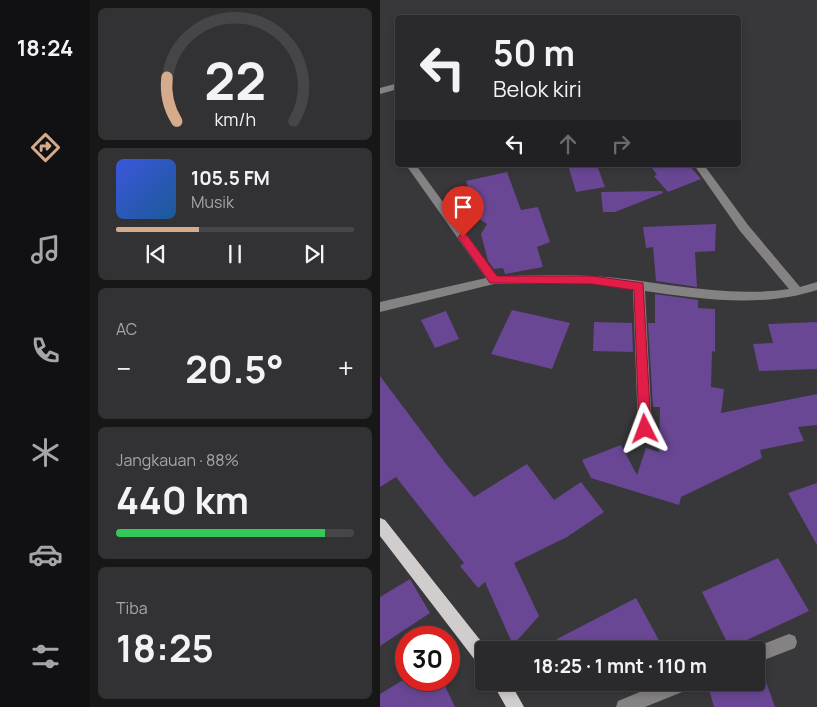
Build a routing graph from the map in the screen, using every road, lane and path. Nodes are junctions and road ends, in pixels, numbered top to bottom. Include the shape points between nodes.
1 (395, 87) edge
2 (380, 91) edge
3 (411, 167) edge
4 (700, 167) edge
5 (494, 280) junction
6 (639, 286) junction
7 (817, 286) edge
8 (798, 292) junction
9 (380, 307) edge
10 (645, 429) dead end
11 (380, 525) edge
12 (789, 642) dead end
13 (475, 645) edge
14 (765, 651) edge
15 (506, 691) edge
16 (664, 691) edge
17 (516, 707) edge
18 (624, 707) edge

1 - 2 street
3 - 5 street
4 - 8 street via 744,228
5 - 6 street via 592,280
5 - 9 street
6 - 8 street via 709,294 773,296
6 - 10 street
7 - 8 street
11 - 13 main road
12 - 14 street
15 - 17 main road
16 - 18 street

